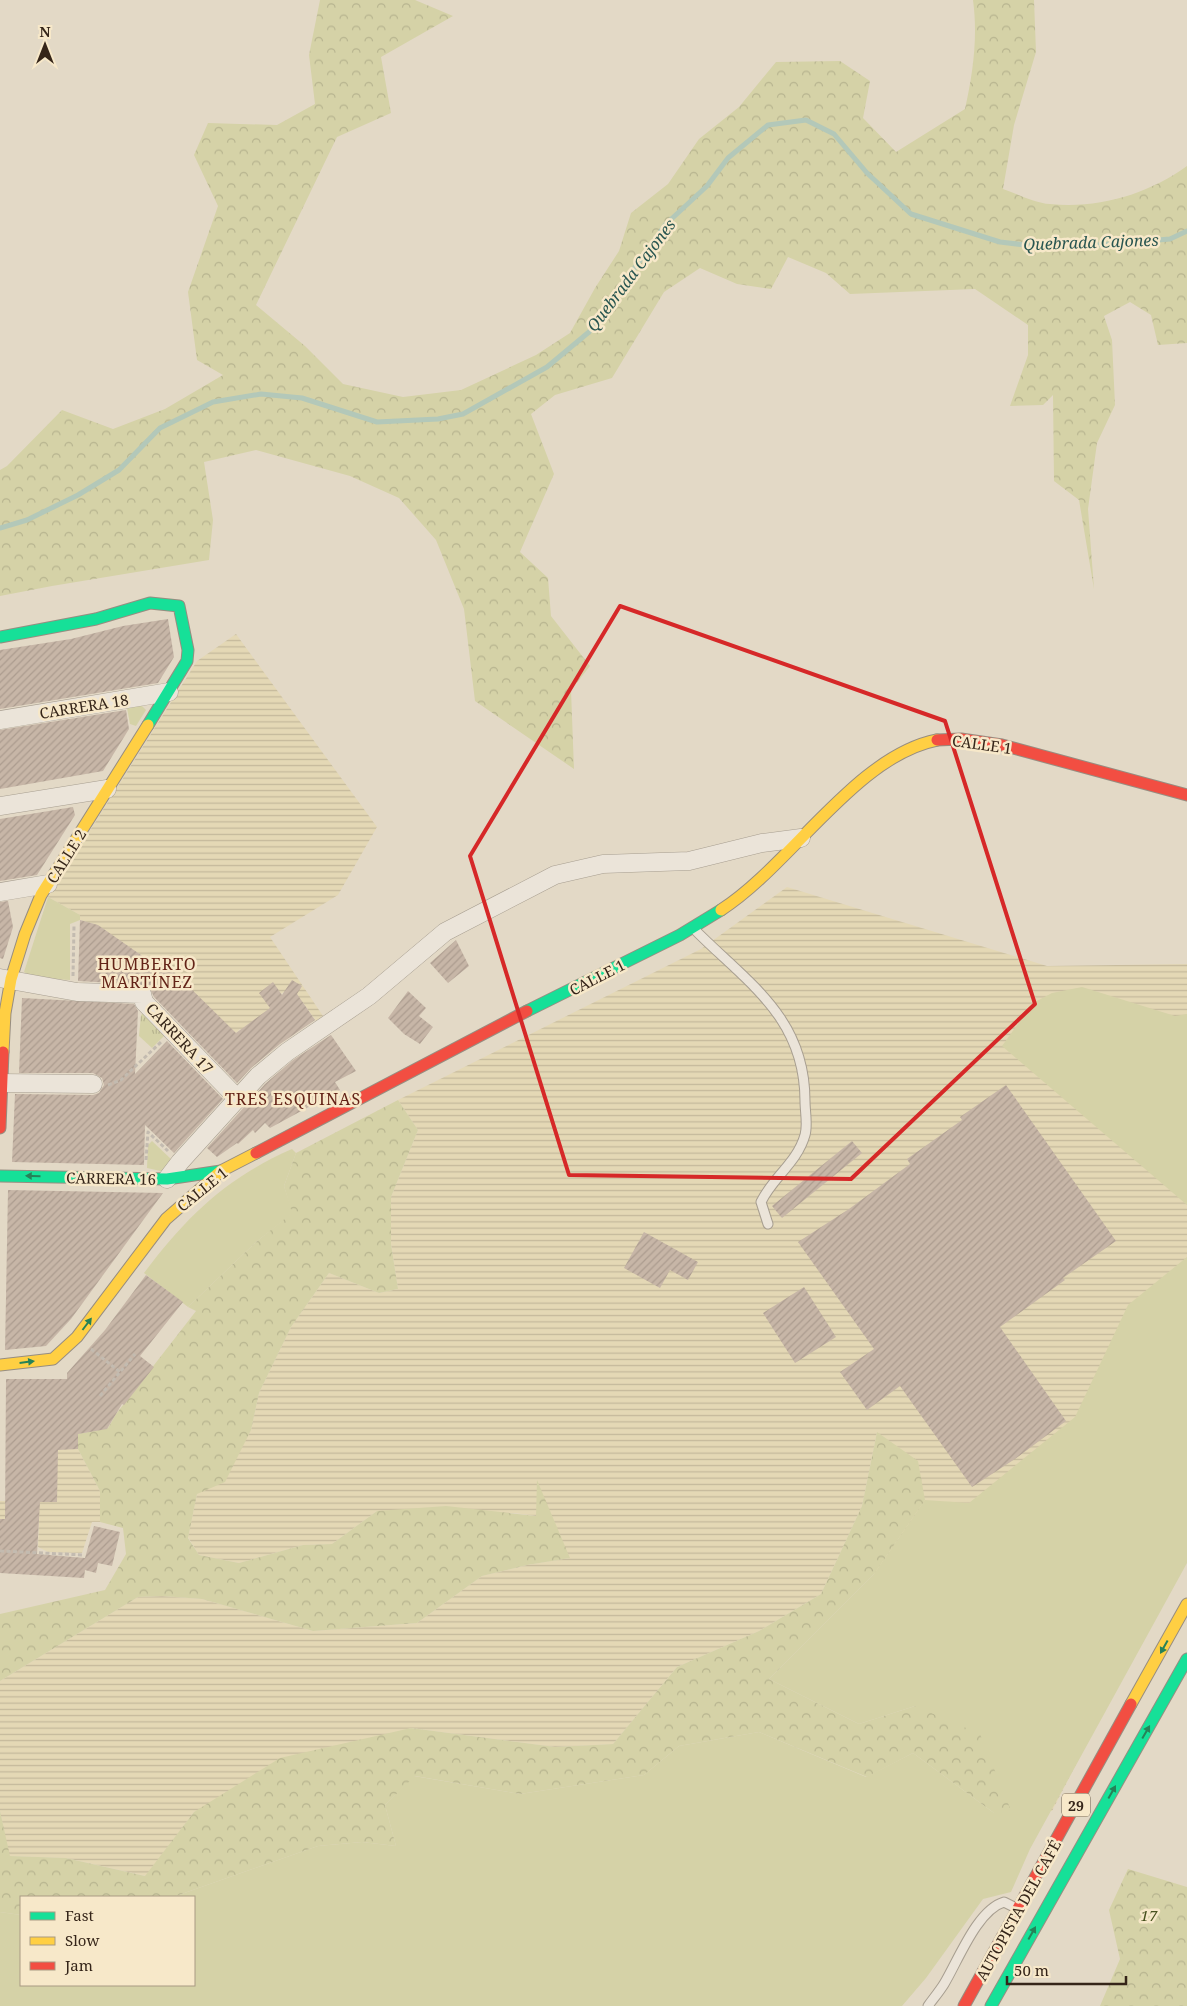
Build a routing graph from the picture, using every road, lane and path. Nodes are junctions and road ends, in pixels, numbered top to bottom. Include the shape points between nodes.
1 (0, 637) edge
2 (169, 692) junction
3 (0, 720) edge
4 (107, 789) junction
5 (1187, 794) edge
6 (0, 806) edge
7 (801, 838) junction
8 (48, 884) junction
9 (0, 892) edge
10 (74, 926) dead end
11 (692, 928) junction
12 (5, 978) edge
13 (73, 991) junction
14 (152, 1051) dead end
15 (1, 1083) edge
16 (93, 1084) joint
17 (237, 1098) junction
18 (0, 1128) edge
19 (180, 1162) junction
20 (221, 1170) junction
21 (0, 1176) edge
22 (146, 1179) junction
23 (167, 1180) junction
24 (768, 1224) dead end
25 (78, 1337) junction
26 (135, 1354) dead end
27 (0, 1365) edge
28 (120, 1372) junction
29 (100, 1396) dead end
30 (0, 1551) edge
31 (84, 1555) dead end
32 (1187, 1604) edge
33 (1187, 1659) edge
34 (1018, 1911) junction
35 (928, 2006) edge
36 (964, 2006) edge
37 (991, 2006) edge

1 - 2 main road, CALLE 2 via 109,616 146,602 179,606 187,660
2 - 3 street, CARRERA 18
2 - 4 main road, CALLE 2
4 - 6 street
4 - 8 main road, CALLE 2
5 - 7 main road, CALLE 1 via 1016,748 946,738 918,744 894,755
7 - 11 main road, CALLE 1 via 769,873 740,897
7 - 17 street, CALLE 1 via 762,842 689,861 603,864 555,875 445,932 369,996 287,1052
8 - 9 street
8 - 12 main road, CALLE 2
10 - 13 path
11 - 20 main road, CALLE 1
11 - 24 lane via 772,1003 801,1060 805,1134 794,1160 769,1186 762,1202
12 - 13 street, CARRERA 17
12 - 15 main road, CALLE 2
13 - 17 street, CARRERA 17 via 142,994 150,1008
14 - 16 path via 121,1080 102,1087
15 - 16 street
15 - 18 main road, CALLE 2
17 - 19 street, CALLE 1
19 - 22 path via 148,1132
19 - 23 street, CALLE 1
20 - 23 main road, CARRERA 16
25 -> 20 main road, CALLE 1 via 166,1219
22 -> 21 main road, CARRERA 16
22 - 23 main road, CARRERA 16
27 -> 25 main road, CALLE 1 via 53,1359
25 - 28 path
26 - 28 path
28 - 29 path
30 - 31 path
32 -> 34 main road, AUTOPISTA DEL CAFÉ / 29
37 -> 33 main road, AUTOPISTA DEL CAFÉ / 29
34 - 35 lane via 1004,1902 982,1918
34 - 36 main road, AUTOPISTA DEL CAFÉ / 29

